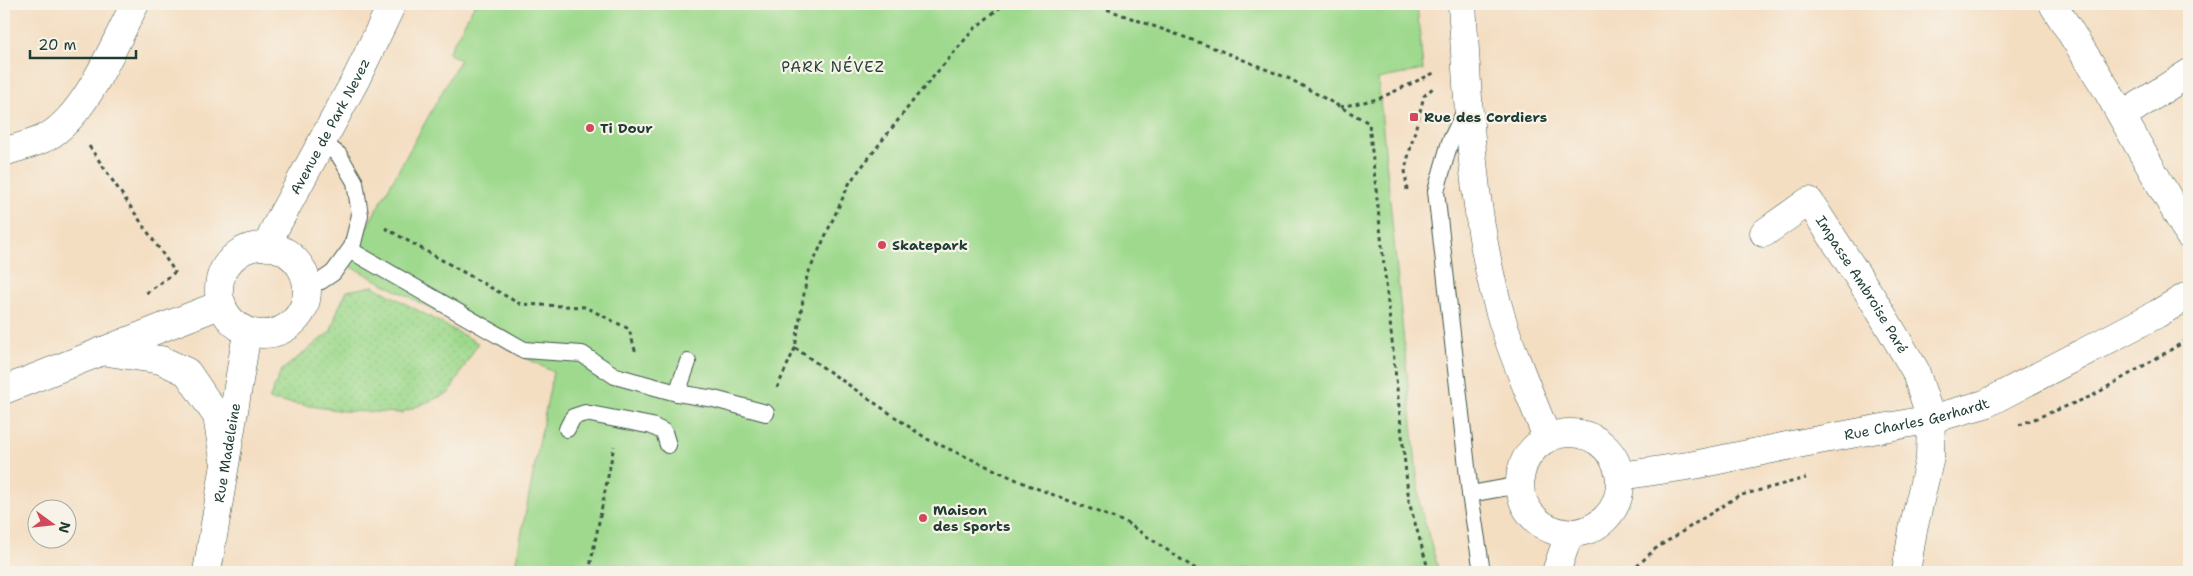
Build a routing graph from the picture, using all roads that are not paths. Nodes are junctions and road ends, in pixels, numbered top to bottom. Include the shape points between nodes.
1 (135, 4) edge
2 (392, 4) edge
3 (1462, 4) edge
4 (2056, 4) edge
5 (2189, 73) edge
6 (1468, 105) junction
7 (2122, 116) junction
8 (322, 142) junction
9 (4, 152) edge
10 (1764, 233) dead end
11 (2189, 235) edge
12 (267, 247) junction
13 (357, 254) junction
14 (307, 285) junction
15 (2189, 295) edge
16 (222, 304) junction
17 (247, 333) junction
18 (101, 351) junction
19 (688, 362) dead end
20 (4, 390) edge
21 (677, 394) junction
22 (766, 413) dead end
23 (1931, 420) junction
24 (567, 429) dead end
25 (1547, 438) junction
26 (668, 445) dead end
27 (225, 466) junction
28 (1620, 476) junction
29 (1520, 485) junction
30 (1470, 494) junction
31 (1570, 534) junction
32 (206, 572) edge
33 (1482, 572) edge
34 (1556, 572) edge
35 (1906, 572) edge

1 - 9 street via 90,91 70,118 46,138
2 - 8 street, Avenue de Park Nevez
3 - 6 street
4 - 7 street via 2054,6
5 - 7 street
6 - 25 street via 1484,241 1500,314
6 - 30 lane via 1450,142 1436,191
7 - 11 street
8 - 12 street, Avenue de Park Nevez
8 - 13 lane via 339,155 356,182 360,215
10 - 23 street, Impasse Ambroise Paré via 1809,201 1915,370
12 - 14 street via 279,248 301,265
12 - 16 street via 251,247 227,262 218,289
13 - 14 lane via 321,281
13 - 21 lane via 524,350 582,354 614,376
14 - 17 street via 308,292 298,319 275,334
15 - 23 street, Rue Charles Gerhardt via 1985,404
16 - 17 street via 225,316
16 - 18 street
17 - 27 street, Rue Madeleine
18 - 20 street
18 - 27 street via 161,360 187,372 217,416
19 - 21 lane
21 - 22 lane via 714,399
23 - 28 street, Rue Charles Gerhardt
23 - 35 street via 1930,457
24 - 26 lane via 574,418 585,413 658,428 664,432
25 - 28 street via 1578,433 1593,438 1607,448
25 - 29 street via 1527,458
27 - 32 street, Rue Madeleine
28 - 31 street via 1616,505 1608,517 1584,532
29 - 30 lane
29 - 31 street via 1530,514 1554,531
30 - 33 lane
31 - 34 street

